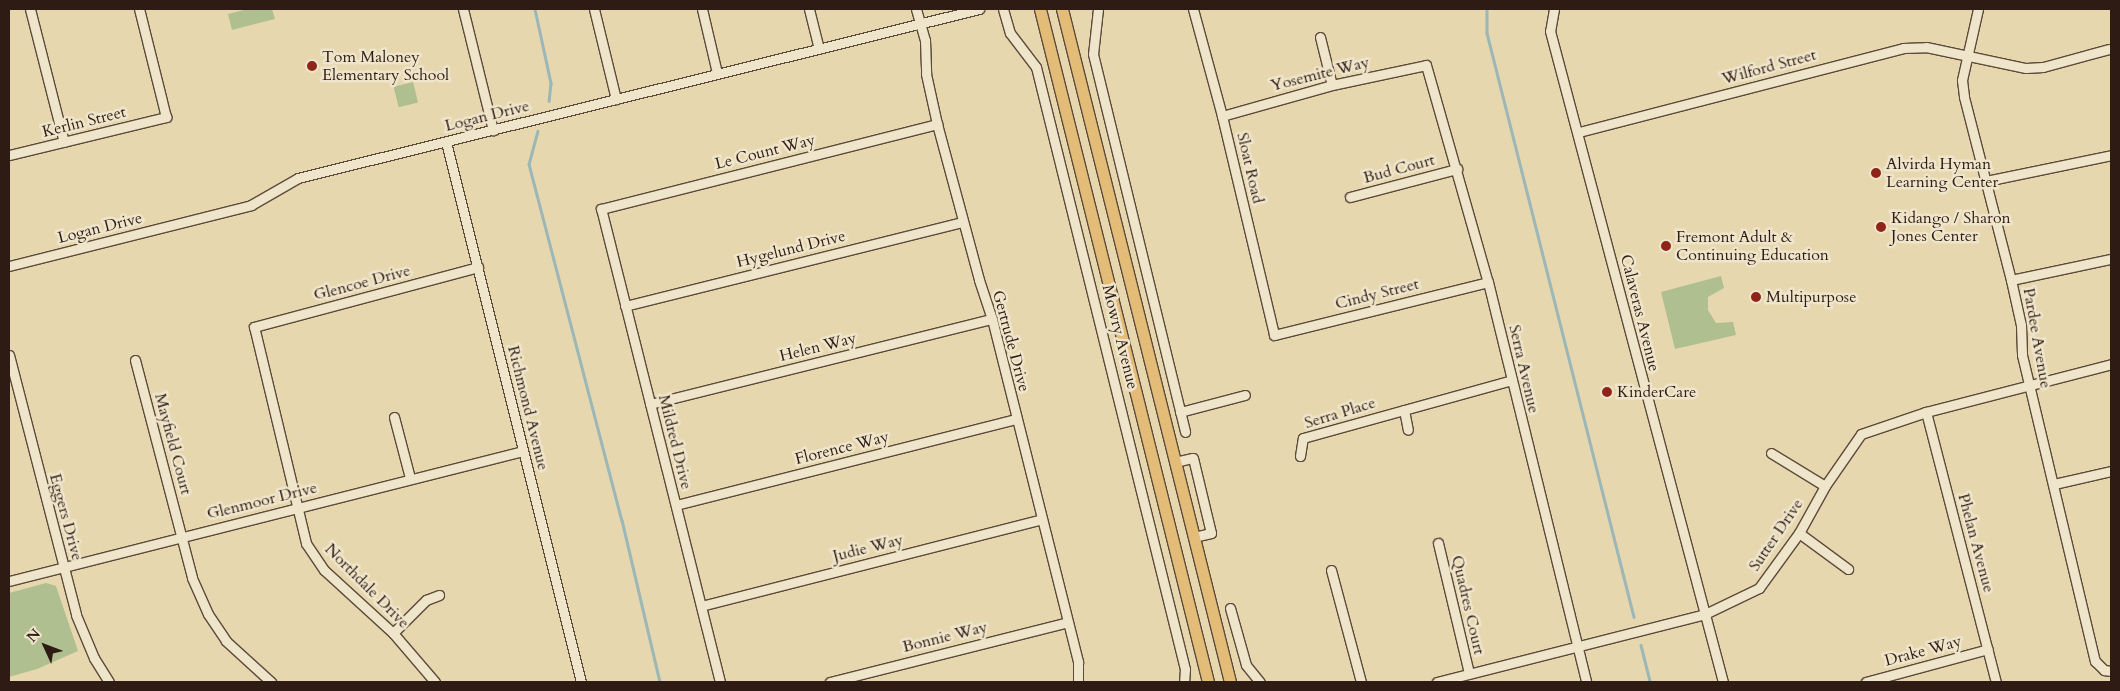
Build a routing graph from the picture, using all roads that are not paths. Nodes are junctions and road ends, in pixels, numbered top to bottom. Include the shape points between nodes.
1 (30, 9) edge
2 (139, 9) edge
3 (463, 9) edge
4 (594, 9) edge
5 (702, 9) edge
6 (809, 9) edge
7 (916, 9) edge
8 (979, 9) edge
9 (1004, 9) edge
10 (1040, 9) edge
11 (1062, 9) edge
12 (1098, 9) edge
13 (1193, 9) edge
14 (1554, 9) edge
15 (1978, 9) edge
16 (920, 22) junction
17 (1320, 37) dead end
18 (819, 48) junction
19 (2109, 49) dead end
20 (1968, 54) junction
21 (1426, 65) joint
22 (718, 74) junction
23 (1332, 85) junction
24 (616, 99) junction
25 (1222, 116) junction
26 (937, 124) junction
27 (493, 130) junction
28 (1579, 132) junction
29 (64, 142) junction
30 (446, 142) junction
31 (9, 155) edge
32 (2111, 155) edge
33 (1457, 169) junction
34 (1986, 181) junction
35 (1350, 197) dead end
36 (601, 208) joint
37 (963, 222) junction
38 (2111, 259) edge
39 (9, 266) edge
40 (478, 267) junction
41 (2011, 280) junction
42 (1488, 282) junction
43 (625, 306) junction
44 (992, 318) junction
45 (254, 327) joint
46 (1274, 335) joint
47 (9, 355) edge
48 (135, 360) dead end
49 (2111, 364) edge
50 (1512, 380) junction
51 (2029, 384) junction
52 (1245, 395) dead end
53 (650, 404) junction
54 (1404, 410) junction
55 (1180, 412) junction
56 (1926, 412) junction
57 (394, 417) dead end
58 (1016, 419) junction
59 (1408, 430) dead end
60 (1185, 432) dead end
61 (523, 451) junction
62 (1771, 453) dead end
63 (1300, 456) dead end
64 (1175, 462) junction
65 (2111, 470) edge
66 (410, 478) junction
67 (2054, 484) junction
68 (1825, 486) junction
69 (676, 506) junction
70 (295, 509) junction
71 (1042, 520) junction
72 (1799, 533) junction
73 (181, 537) junction
74 (1194, 537) junction
75 (1438, 544) dead end
76 (64, 567) junction
77 (1848, 569) dead end
78 (1331, 570) dead end
79 (9, 581) edge
80 (439, 595) dead end
81 (701, 606) junction
82 (1230, 608) dead end
83 (1705, 614) junction
84 (1068, 622) junction
85 (393, 633) junction
86 (1577, 646) junction
87 (1988, 649) junction
88 (2107, 671) edge
89 (1469, 674) junction
90 (109, 682) edge
91 (271, 682) edge
92 (435, 682) edge
93 (581, 682) edge
94 (720, 682) edge
95 (830, 682) edge
96 (1078, 682) edge
97 (1184, 682) edge
98 (1208, 682) edge
99 (1230, 682) edge
100 (1260, 682) edge
101 (1361, 682) edge
102 (1437, 682) edge
103 (1586, 682) edge
104 (1723, 682) edge
105 (1866, 682) edge
106 (1996, 682) edge

1 - 29 street
2 - 29 street, Kerlin Street via 166,117
3 - 27 street
4 - 24 street
5 - 22 street
6 - 18 street
7 - 16 street, Gertrude Drive
8 - 16 street, Logan Drive
9 - 97 street, Mowry Avenue via 1010,33 1036,67 1185,670
10 - 98 main road, Mowry Avenue
11 - 64 main road, Mowry Avenue
12 - 55 street via 1093,54
13 - 25 street, Sloat Road
14 - 28 street, Calaveras Avenue via 1550,31
15 - 20 street, Pardee Avenue
16 - 18 street, Logan Drive
16 - 26 street, Gertrude Drive via 925,40 926,74
17 - 23 street
18 - 22 street, Logan Drive
19 - 20 street, Wilford Street via 2043,67 2026,68
20 - 28 street, Wilford Street via 1926,47 1903,48
20 - 34 street, Pardee Avenue via 1962,80 1964,97
21 - 23 street, Yosemite Way
21 - 33 street, Serra Avenue
22 - 24 street, Logan Drive
23 - 25 street, Yosemite Way
24 - 27 street, Logan Drive
25 - 46 street, Sloat Road
26 - 36 street, Le Count Way
26 - 37 street, Gertrude Drive
27 - 30 street, Logan Drive
28 - 83 street, Calaveras Avenue via 1648,406
29 - 31 street, Kerlin Street
30 - 39 street, Logan Drive via 298,178 251,206
30 - 40 street, Richmond Avenue
32 - 34 street
33 - 35 street, Bud Court
33 - 42 street, Serra Avenue
34 - 41 street, Pardee Avenue
36 - 43 street, Mildred Drive
37 - 43 street, Hygelund Drive
37 - 44 street, Gertrude Drive
38 - 41 street
40 - 45 street, Glencoe Drive
40 - 61 street, Richmond Avenue
41 - 51 street, Pardee Avenue
42 - 46 street, Cindy Street
42 - 50 street, Serra Avenue
43 - 53 street, Mildred Drive
44 - 53 street, Helen Way
44 - 58 street, Gertrude Drive
45 - 70 street, Northdale Drive
47 - 76 street, Eggers Drive
48 - 73 street, Mayfield Court
49 - 51 street, Sutter Drive
50 - 54 street, Serra Place
50 - 86 street, Serra Avenue
51 - 56 street, Sutter Drive
51 - 67 street, Pardee Avenue
52 - 55 street
53 - 69 street, Mildred Drive
54 - 59 street
54 - 63 street, Serra Place via 1303,438
55 - 60 street
56 - 68 street, Sutter Drive via 1861,434
56 - 87 street, Phelan Avenue
57 - 66 street
58 - 69 street, Florence Way
58 - 71 street, Gertrude Drive
61 - 66 street, Glenmoor Drive
61 - 93 street, Richmond Avenue
62 - 68 street
64 - 74 main road, Mowry Avenue
64 - 74 street via 1193,458 1211,533
65 - 67 street
66 - 70 street, Glenmoor Drive
67 - 88 street, Pardee Avenue via 2095,660
68 - 72 street, Sutter Drive
69 - 81 street, Mildred Drive
70 - 73 street, Glenmoor Drive
70 - 85 street, Northdale Drive via 306,543 316,561
71 - 81 street, Judie Way
71 - 84 street, Gertrude Drive
72 - 77 street
72 - 83 street, Sutter Drive via 1759,588
73 - 76 street, Glenmoor Drive
73 - 91 street, Mayfield Court via 192,578 208,614 226,641
74 - 99 main road, Mowry Avenue
75 - 89 street, Quadres Court
76 - 79 street, Glenmoor Drive
76 - 90 street, Eggers Drive via 76,615 94,658
78 - 101 street
80 - 85 street via 426,600
81 - 94 street, Mildred Drive
82 - 100 street via 1246,665
83 - 86 street, Sutter Drive
83 - 104 street, Calaveras Avenue
84 - 95 street, Bonnie Way
84 - 96 street, Gertrude Drive via 1078,662
85 - 92 street, Northdale Drive
86 - 89 street, Sutter Drive
86 - 103 street, Serra Avenue
87 - 105 street, Drake Way
87 - 106 street, Phelan Avenue
89 - 102 street, Sutter Drive

